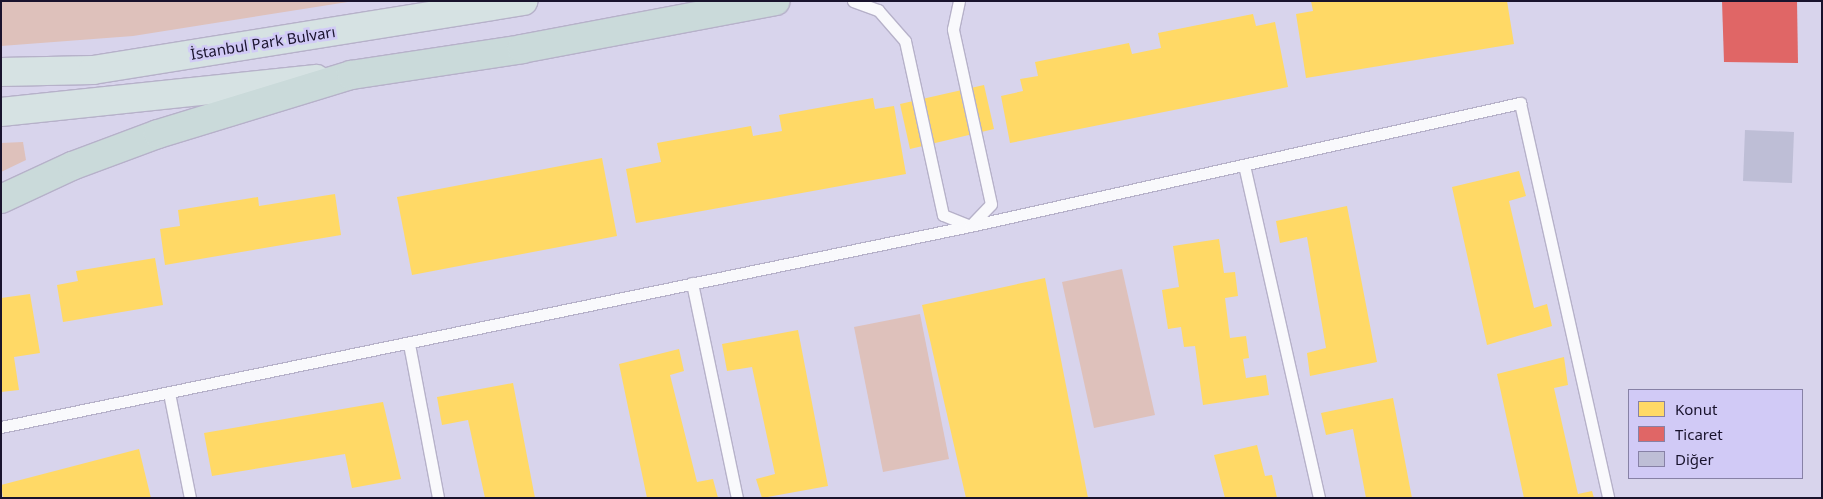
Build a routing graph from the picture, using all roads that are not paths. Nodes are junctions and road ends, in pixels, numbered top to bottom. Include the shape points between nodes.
1 (523, 1) edge
2 (776, 1) edge
3 (853, 1) edge
4 (959, 1) edge
5 (1, 72) edge
6 (351, 75) junction
7 (1, 112) edge
8 (1244, 165) junction
9 (1, 199) edge
10 (970, 226) junction
11 (692, 283) junction
12 (409, 344) junction
13 (170, 393) junction
14 (1, 427) edge
15 (190, 498) edge
16 (438, 498) edge
17 (737, 498) edge
18 (1319, 498) edge
19 (1608, 498) edge

1 - 5 main road, İstanbul Park Bulvarı via 93,70
2 - 6 highway via 522,49
3 - 10 lane via 878,10 905,41 943,215
4 - 10 lane via 953,29 991,204
6 - 7 main road
6 - 9 highway via 158,134 72,166
8 - 10 lane
8 - 18 lane
8 - 19 lane via 1520,103
10 - 11 lane
11 - 12 lane
11 - 17 lane
12 - 13 lane
12 - 16 lane
13 - 14 lane
13 - 15 lane

